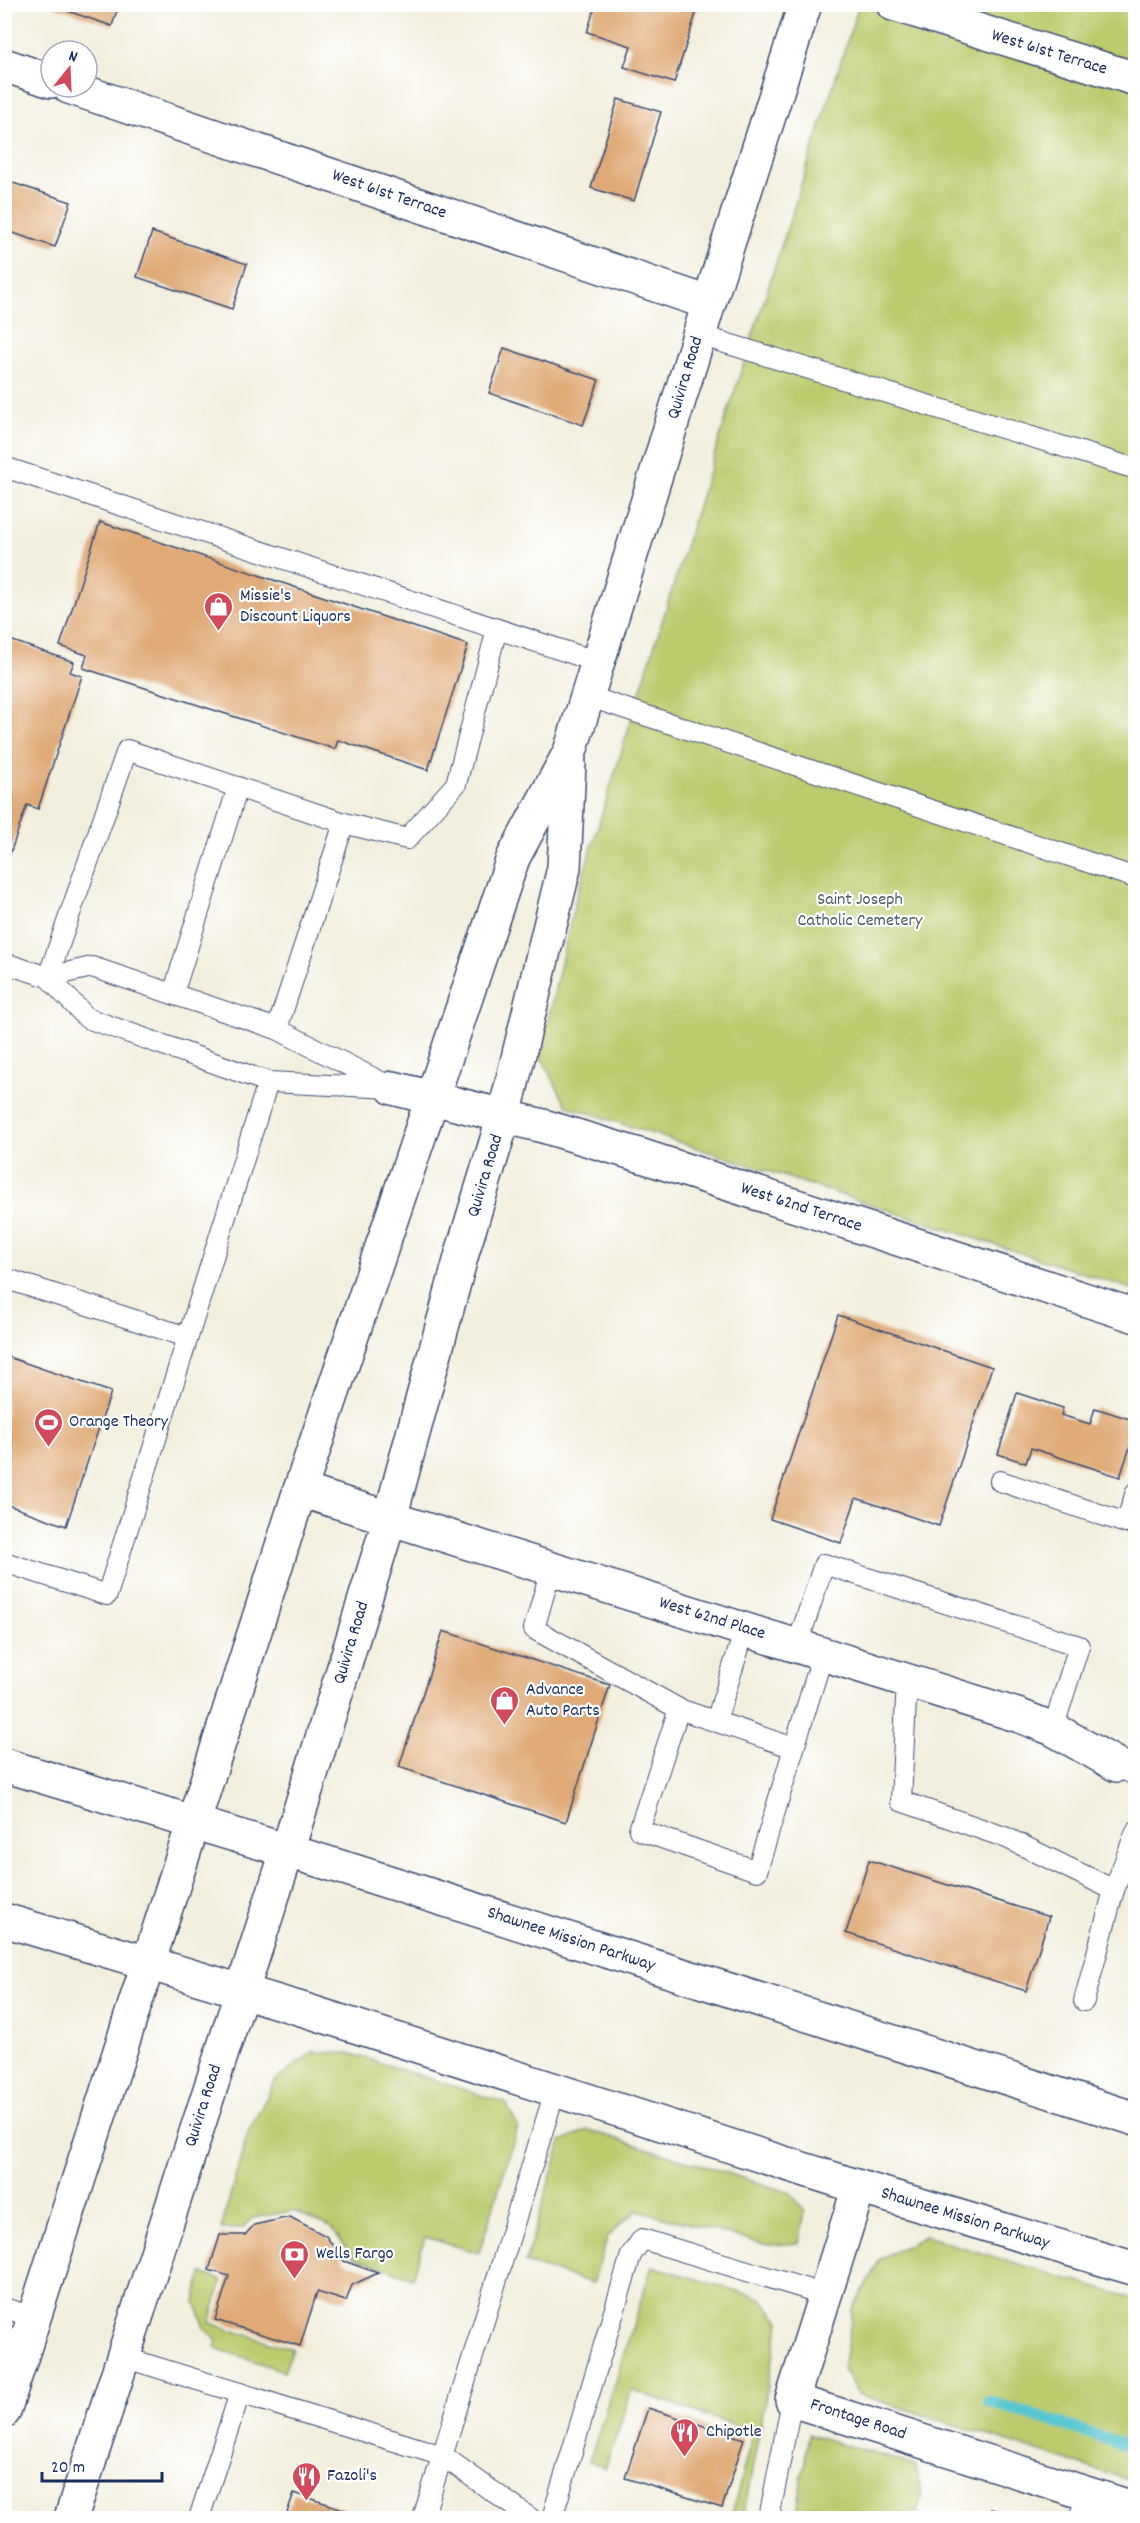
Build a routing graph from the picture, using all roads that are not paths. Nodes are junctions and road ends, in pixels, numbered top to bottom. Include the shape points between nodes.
1 (805, 4) edge
2 (893, 4) edge
3 (4, 65) edge
4 (39, 77) edge
5 (1136, 79) edge
6 (99, 97) edge
7 (709, 303) junction
8 (699, 335) junction
9 (4, 467) edge
10 (1136, 469) edge
11 (497, 629) junction
12 (598, 662) junction
13 (587, 696) junction
14 (570, 752) junction
15 (238, 787) junction
16 (344, 823) junction
17 (1136, 878) edge
18 (4, 963) edge
19 (48, 977) junction
20 (173, 994) junction
21 (277, 1029) junction
22 (268, 1082) junction
23 (393, 1088) junction
24 (434, 1099) junction
25 (504, 1116) junction
26 (4, 1278) edge
27 (1136, 1316) edge
28 (187, 1337) junction
29 (1000, 1481) dead end
30 (300, 1490) junction
31 (1136, 1492) edge
32 (390, 1518) junction
33 (4, 1562) edge
34 (551, 1569) junction
35 (745, 1629) junction
36 (810, 1650) junction
37 (906, 1680) junction
38 (679, 1709) junction
39 (716, 1721) junction
40 (1053, 1729) junction
41 (794, 1748) junction
42 (4, 1765) edge
43 (1126, 1770) edge
44 (193, 1824) junction
45 (1136, 1831) edge
46 (287, 1852) junction
47 (1114, 1890) junction
48 (4, 1920) edge
49 (149, 1964) junction
50 (241, 1991) junction
51 (1084, 2001) dead end
52 (555, 2091) junction
53 (1136, 2119) edge
54 (859, 2187) junction
55 (1136, 2270) edge
56 (826, 2295) junction
57 (20, 2312) edge
58 (123, 2357) junction
59 (240, 2393) junction
60 (792, 2400) junction
61 (4, 2411) edge
62 (443, 2456) junction
63 (1083, 2507) edge
64 (1136, 2509) edge
65 (70, 2518) edge
66 (199, 2518) edge
67 (423, 2518) edge
68 (530, 2518) edge
69 (552, 2518) edge
70 (769, 2518) edge

1 - 7 main road, Quivira Road
2 - 5 main road, West 61st Terrace
3 - 4 main road
6 - 7 main road, West 61st Terrace
7 - 8 main road, Quivira Road
8 - 10 lane
8 - 12 main road, Quivira Road
9 - 11 lane
11 - 12 lane
11 - 16 lane via 456,784 407,839
12 - 13 main road, Quivira Road
13 - 14 main road, Quivira Road
13 - 17 lane
14 - 24 main road, Quivira Road via 513,858
14 - 25 main road, Quivira Road via 564,868
15 - 16 lane
15 - 19 lane via 127,750
15 - 20 lane
16 - 21 lane
18 - 19 lane
19 - 20 lane via 92,967
19 - 22 lane via 87,1018
20 - 21 lane
21 - 23 lane
22 - 23 lane
22 - 28 lane
23 - 24 main road, West 62nd Terrace
24 - 25 main road, West 62nd Terrace
24 - 30 main road, Quivira Road
25 - 27 main road, West 62nd Terrace via 636,1154
25 - 32 main road, Quivira Road
26 - 28 lane
28 - 33 lane via 107,1595
29 - 31 lane via 1126,1523
30 - 32 main road, West 62nd Place
30 - 44 main road, Quivira Road
32 - 34 main road, West 62nd Place
32 - 46 main road, Quivira Road
34 - 35 main road, West 62nd Place
34 - 38 lane via 534,1629
35 - 36 main road, West 62nd Place
35 - 39 lane
36 - 37 main road, West 62nd Place
36 - 40 lane via 824,1564 1079,1646
36 - 41 lane
37 - 40 main road, West 62nd Place
37 - 47 lane via 901,1801 1007,1838
38 - 39 lane
38 - 41 lane via 639,1830 757,1871
39 - 41 lane
40 - 43 main road, West 62nd Place
42 - 44 main road, Shawnee Mission Parkway
44 - 46 main road, Shawnee Mission Parkway
44 - 49 main road, Quivira Road
45 - 47 lane
46 - 50 main road, Quivira Road
46 - 53 main road, Shawnee Mission Parkway
47 - 51 lane
48 - 49 main road, Shawnee Mission Parkway
49 - 50 main road, Shawnee Mission Parkway
49 - 57 main road, Quivira Road
50 - 52 main road, Shawnee Mission Parkway
50 - 58 main road, Quivira Road
52 - 54 main road, Shawnee Mission Parkway
52 - 62 lane
54 - 55 main road, Shawnee Mission Parkway
54 - 56 main road, Frontage Road
56 - 60 main road, Frontage Road
56 - 69 lane via 642,2239 631,2255
57 - 61 main road, Quivira Road
58 - 59 lane
58 - 65 main road, Quivira Road
59 - 62 lane
59 - 66 lane
60 - 63 main road, Frontage Road
60 - 70 lane
62 - 67 lane
62 - 68 lane
63 - 64 main road, Frontage Road

